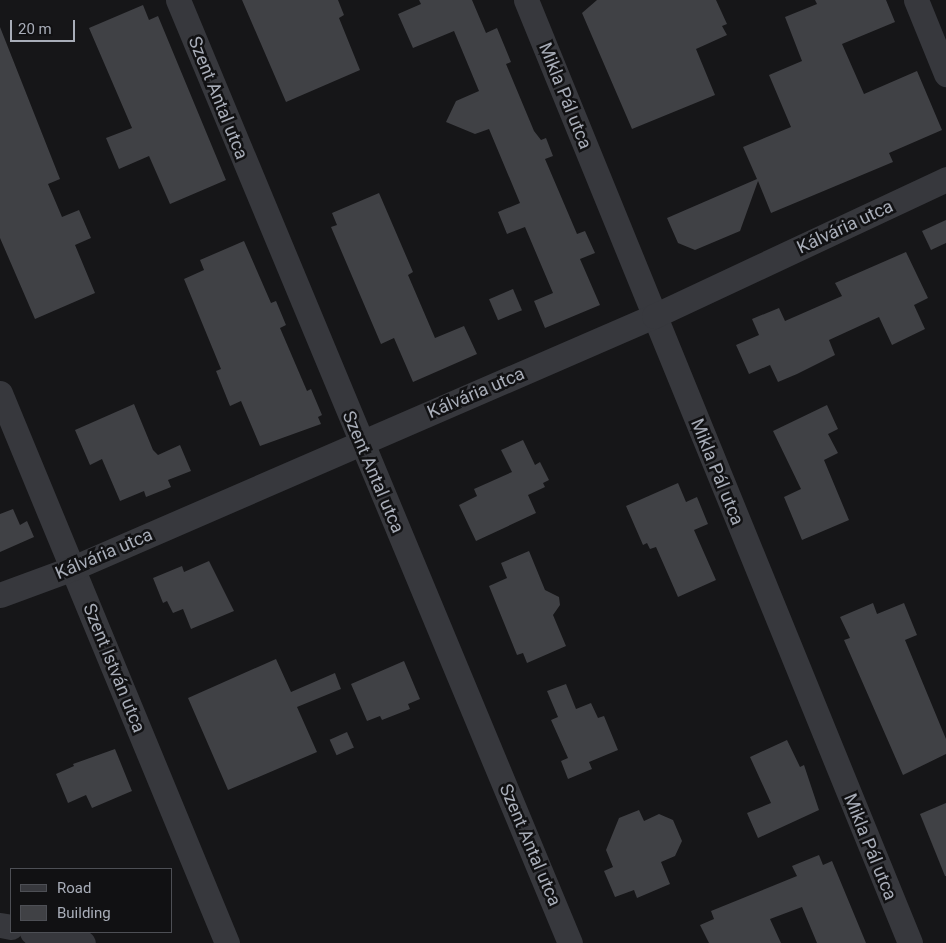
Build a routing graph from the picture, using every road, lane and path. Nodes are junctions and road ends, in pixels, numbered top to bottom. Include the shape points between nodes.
1 (178, 0) edge
2 (526, 0) edge
3 (916, 0) edge
4 (946, 74) edge
5 (946, 179) edge
6 (654, 316) junction
7 (0, 393) edge
8 (361, 443) junction
9 (73, 568) junction
10 (0, 595) edge
11 (37, 933) edge
12 (82, 943) edge
13 (227, 943) edge
14 (570, 943) edge
15 (910, 943) edge

1 - 8 street, Szent Antal utca
2 - 6 street, Mikla Pál utca
3 - 4 street
5 - 6 street, Kálvária utca
6 - 8 street, Kálvária utca
6 - 15 street, Mikla Pál utca
7 - 9 street, Szent István utca
8 - 9 street, Kálvária utca
8 - 14 street, Szent Antal utca
9 - 10 street, Kálvária utca
9 - 13 street, Szent István utca
11 - 12 street

